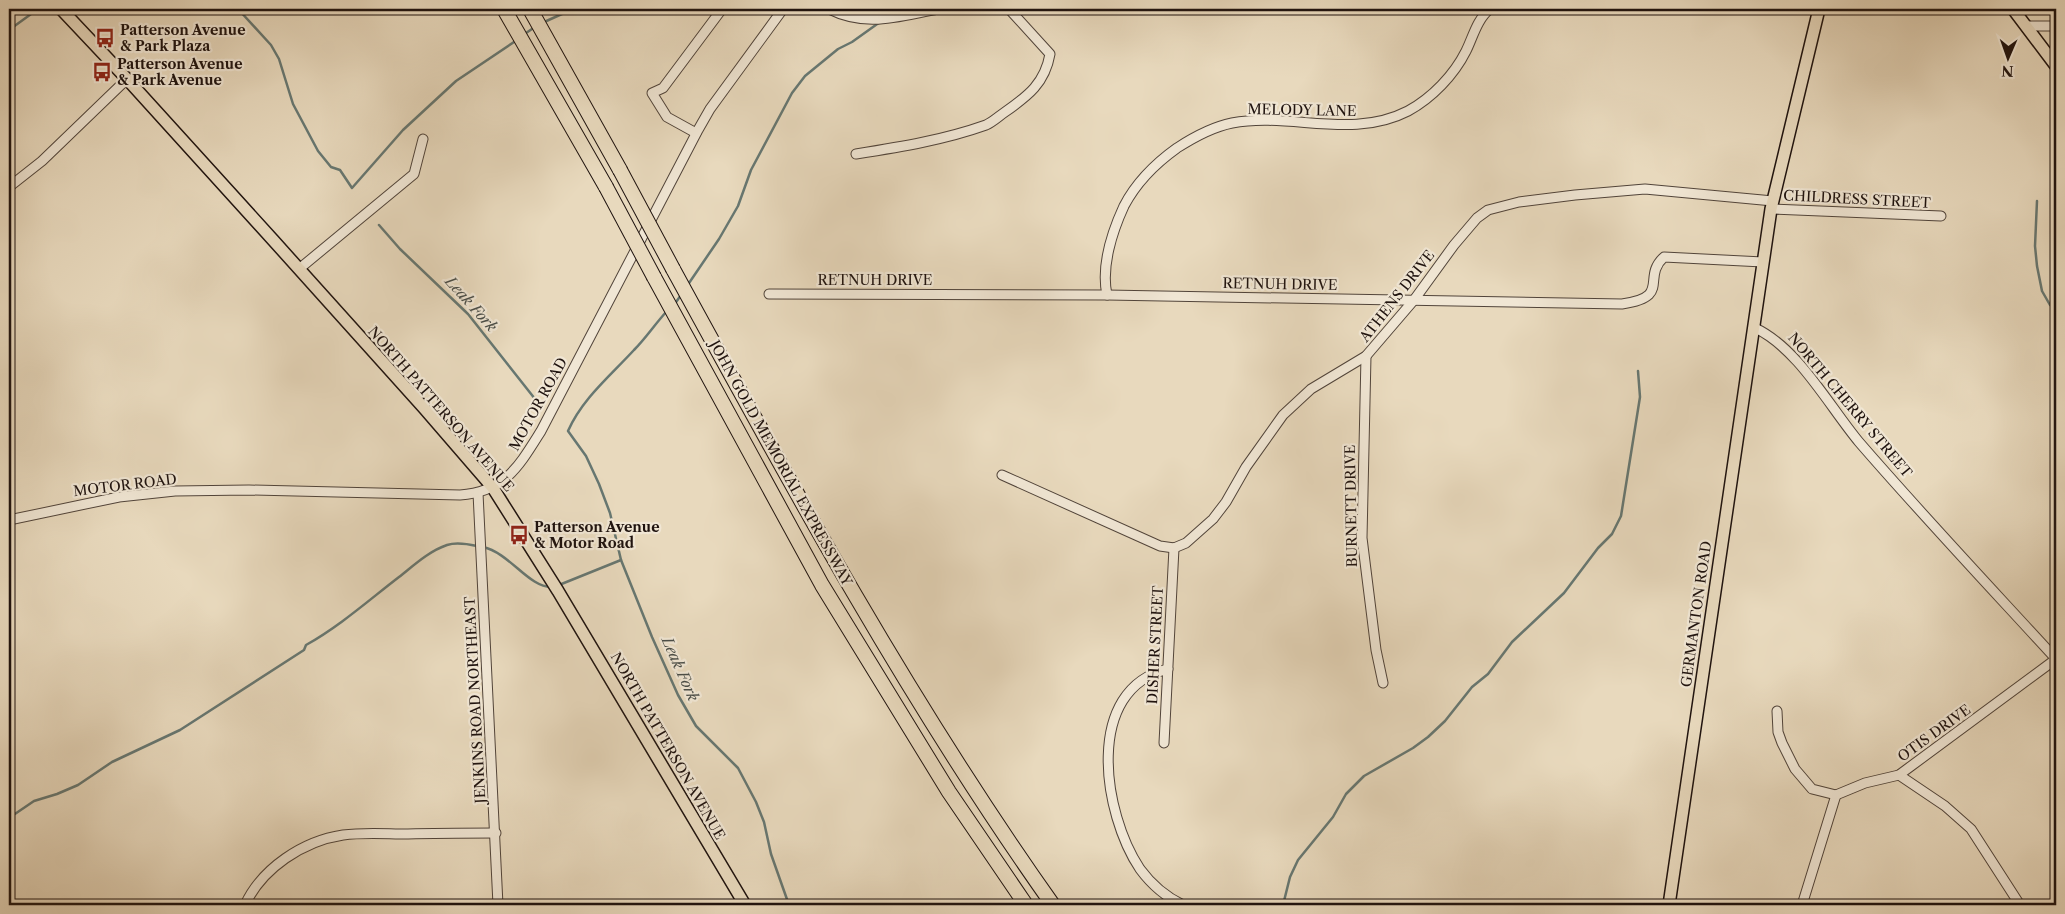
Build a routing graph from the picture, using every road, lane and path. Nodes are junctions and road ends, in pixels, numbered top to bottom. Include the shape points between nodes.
1 (61, 9) edge
2 (504, 9) edge
3 (530, 9) edge
4 (722, 9) edge
5 (783, 9) edge
6 (829, 9) edge
7 (938, 9) edge
8 (1010, 9) edge
9 (1490, 9) edge
10 (1819, 9) edge
11 (2013, 9) edge
12 (2026, 26) junction
13 (2056, 26) edge
14 (2056, 66) edge
15 (127, 79) junction
16 (696, 133) junction
17 (422, 139) dead end
18 (856, 154) dead end
19 (9, 187) edge
20 (1772, 205) junction
21 (1941, 216) dead end
22 (1763, 262) junction
23 (299, 269) junction
24 (769, 294) dead end
25 (1107, 295) junction
26 (1414, 300) junction
27 (1755, 328) junction
28 (1366, 356) junction
29 (1002, 476) dead end
30 (493, 488) junction
31 (478, 493) junction
32 (9, 520) edge
33 (1174, 548) junction
34 (2056, 659) edge
35 (1168, 669) junction
36 (1383, 683) dead end
37 (1777, 711) dead end
38 (1164, 743) dead end
39 (1899, 775) junction
40 (1836, 795) junction
41 (496, 833) junction
42 (245, 905) edge
43 (498, 905) edge
44 (745, 905) edge
45 (1026, 905) edge
46 (1053, 905) edge
47 (1183, 905) edge
48 (1669, 905) edge
49 (1802, 905) edge
50 (2020, 905) edge

1 - 15 main road, NORTH PATTERSON AVENUE
2 - 45 highway, JOHN GOLD MEMORIAL EXPRESSWAY, bridge via 606,187 841,616 940,777
3 - 46 highway, JOHN GOLD MEMORIAL EXPRESSWAY, bridge via 782,468 880,639 953,757
4 - 16 street via 663,88 652,93 667,117
5 - 16 street, MOTOR ROAD
6 - 7 street via 841,15 868,20
8 - 18 street via 1050,54 1048,68 1024,99 988,124 920,144
9 - 25 street, MELODY LANE via 1456,67 1436,91 1408,111 1365,125 1267,121 1232,123 1202,134 1172,152 1136,187 1122,211 1108,255
10 - 20 main road
11 - 12 main road
12 - 13 street
12 - 14 main road
15 - 19 street via 42,161
15 - 23 main road, NORTH PATTERSON AVENUE
16 - 30 street, MOTOR ROAD via 541,431 516,469
17 - 23 street via 414,174
20 - 21 street, CHILDRESS STREET
20 - 22 main road
20 - 26 street, ATHENS DRIVE via 1646,189 1495,207 1477,218
22 - 26 street, RETNUH DRIVE via 1664,257 1656,269 1648,296 1622,304
22 - 27 main road
23 - 30 main road, NORTH PATTERSON AVENUE
24 - 25 street, RETNUH DRIVE
25 - 26 street, RETNUH DRIVE
26 - 28 street, ATHENS DRIVE
27 - 34 street, NORTH CHERRY STREET via 1769,334 1789,353 1859,442
27 - 48 main road, GERMANTON ROAD
28 - 33 street, ATHENS DRIVE via 1317,386 1284,415 1213,519 1197,535
28 - 36 street, BURNETT DRIVE via 1362,538
29 - 33 street via 1160,546
30 - 31 street, MOTOR ROAD
30 - 44 main road, NORTH PATTERSON AVENUE via 558,590
31 - 32 street, MOTOR ROAD via 175,491 119,497
31 - 41 street, JENKINS ROAD NORTHEAST
33 - 35 street, DISHER STREET
34 - 39 street, OTIS DRIVE
35 - 38 street, DISHER STREET
35 - 47 street via 1153,672 1132,687 1111,725 1108,748 1112,799 1129,849 1140,869 1158,890
37 - 40 street via 1778,732 1795,769 1812,789
39 - 40 street, OTIS DRIVE via 1865,782
39 - 50 street via 1945,806 1971,829
40 - 49 street
41 - 42 street via 357,834 323,840 294,853 271,870
41 - 43 street, JENKINS ROAD NORTHEAST

